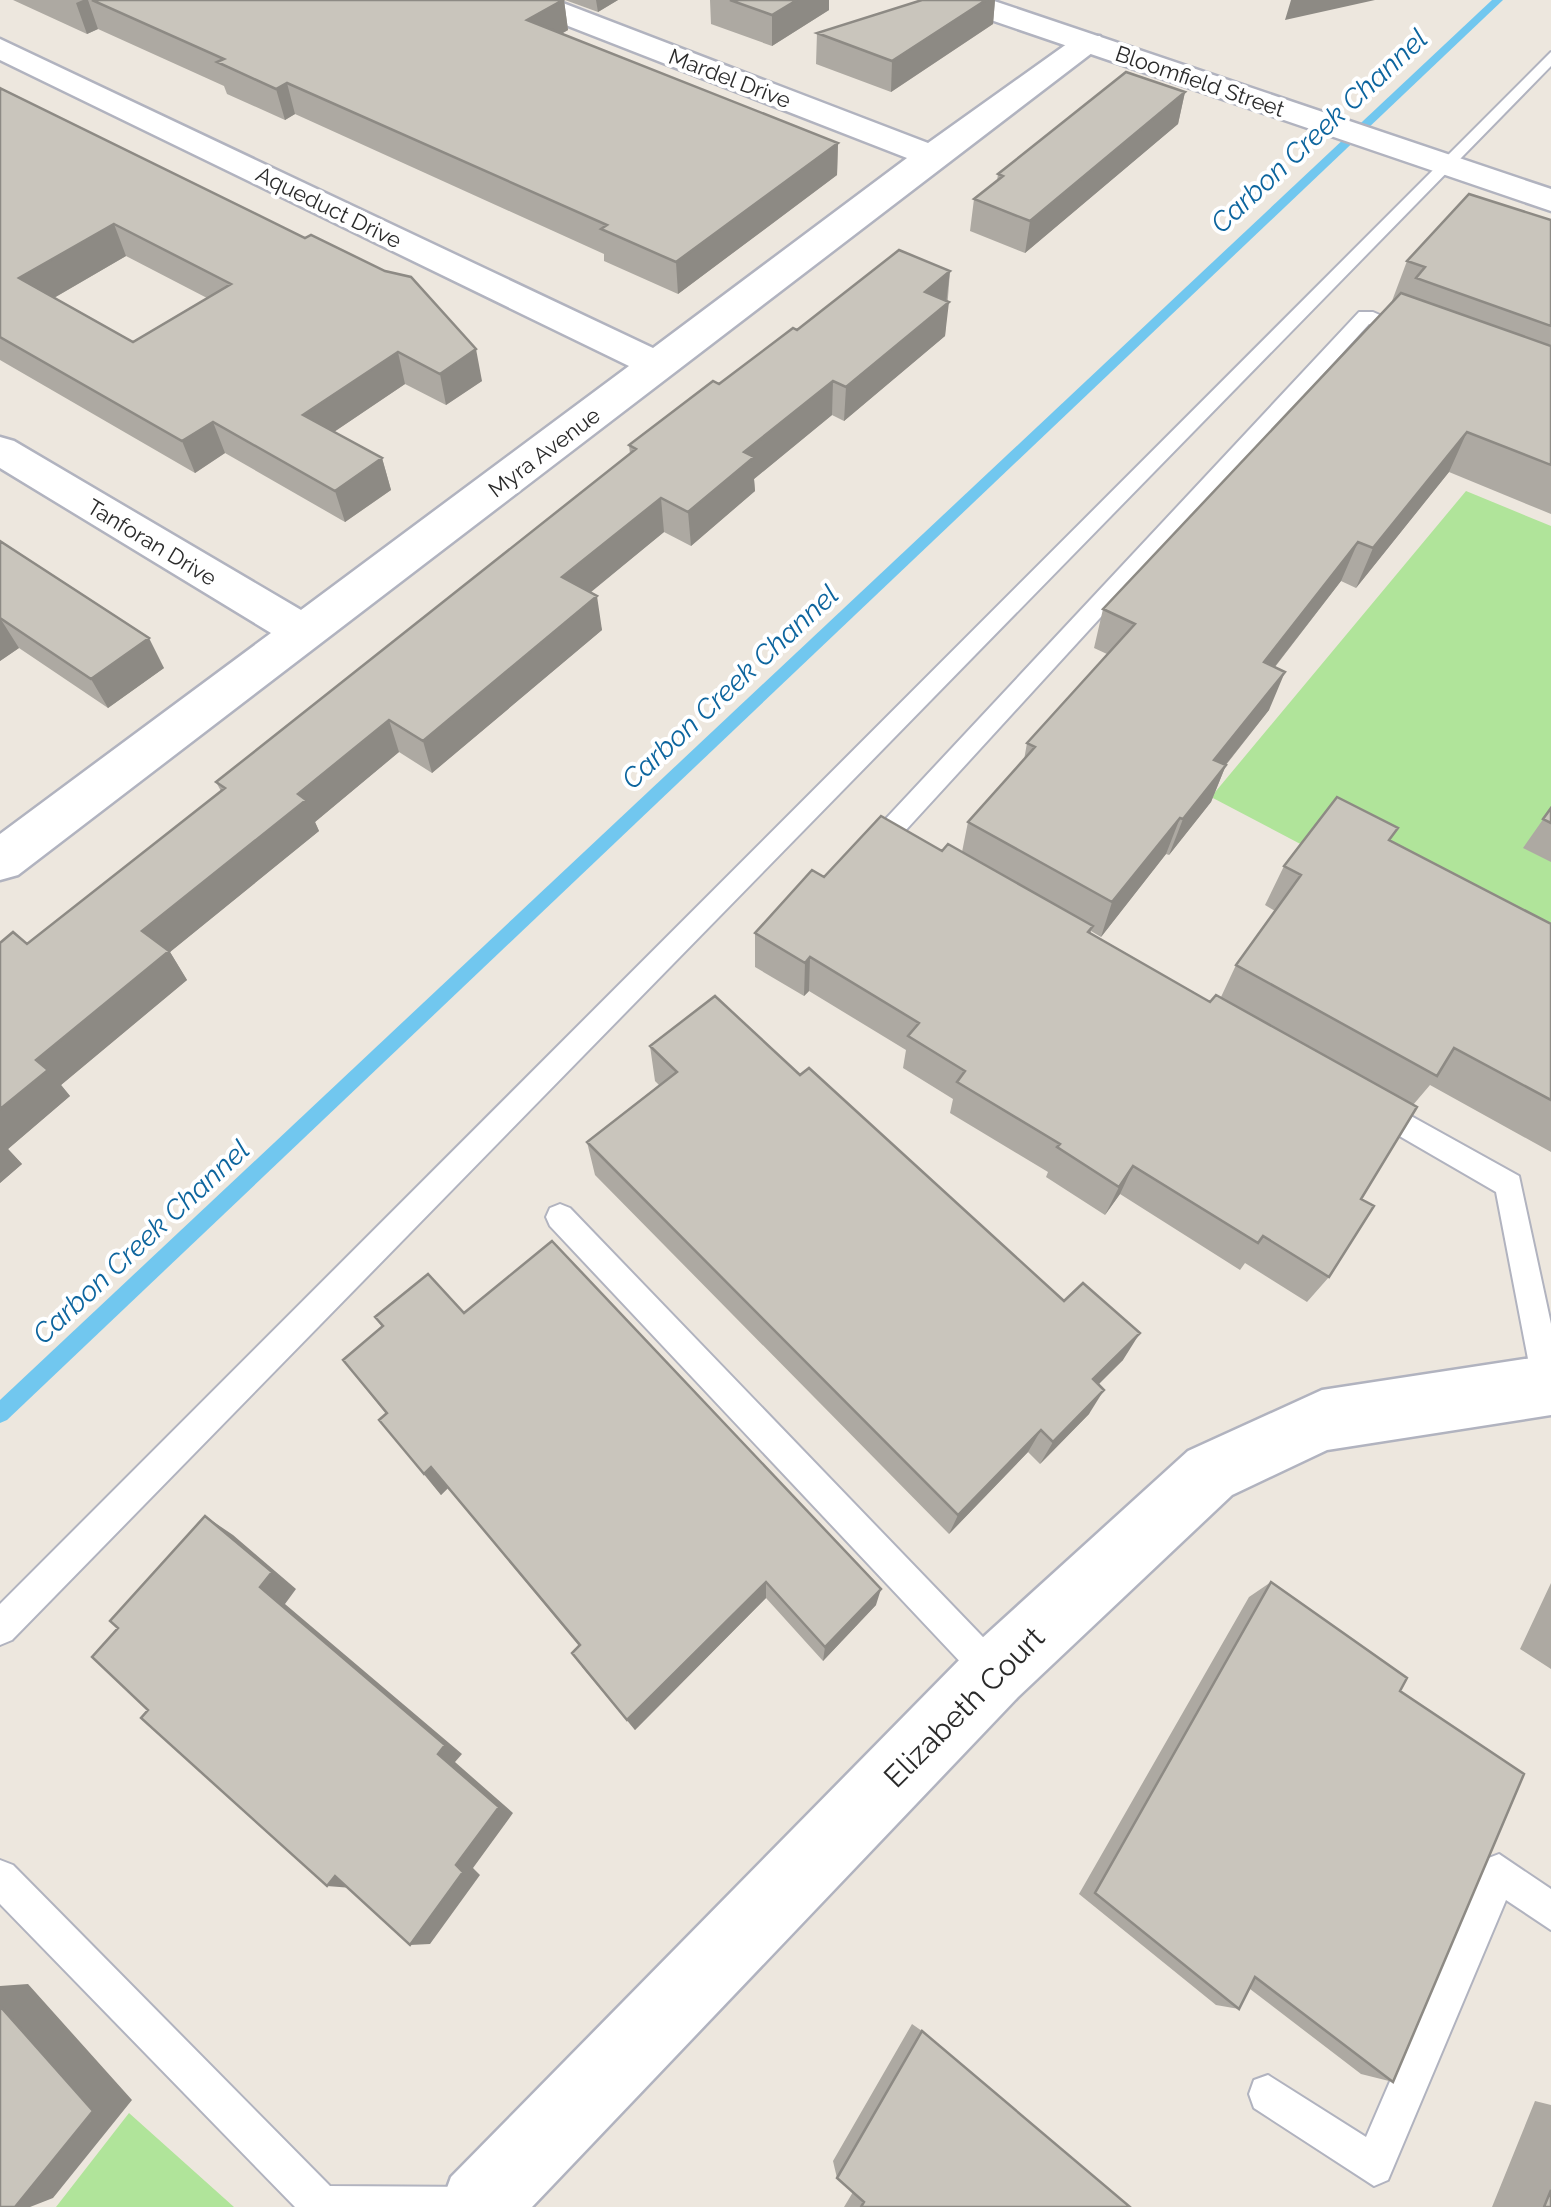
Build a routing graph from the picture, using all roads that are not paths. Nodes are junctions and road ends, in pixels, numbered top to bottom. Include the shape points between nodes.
1 (528, 0) edge
2 (961, 0) edge
3 (1089, 43) junction
4 (0, 48) edge
5 (1551, 57) edge
6 (932, 156) junction
7 (1444, 164) junction
8 (1551, 201) edge
9 (1434, 342) edge
10 (658, 365) junction
11 (0, 450) edge
12 (305, 633) junction
13 (0, 861) edge
14 (938, 862) edge
15 (1351, 1094) edge
16 (560, 1217) dead end
17 (1550, 1385) edge
18 (0, 1628) edge
19 (994, 1673) junction
20 (0, 1878) edge
21 (1551, 1912) edge
22 (1268, 2094) dead end
23 (480, 2206) edge

1 - 6 street, Mardel Drive
2 - 3 street, Bloomfield Street
3 - 6 street, Myra Avenue
3 - 7 street, Bloomfield Street
4 - 10 street, Aqueduct Drive
5 - 7 lane
6 - 10 street, Myra Avenue
7 - 8 street, Bloomfield Street
7 - 18 lane
9 - 14 lane via 1366,316 888,833
10 - 12 street, Myra Avenue
11 - 12 street, Tanforan Drive
12 - 13 street, Myra Avenue
15 - 17 lane via 1509,1186
16 - 19 lane
17 - 19 street, Elizabeth Court via 1322,1420 1210,1474
19 - 23 street, Elizabeth Court
20 - 23 lane via 322,2206
21 - 22 lane via 1498,1872 1374,2166

